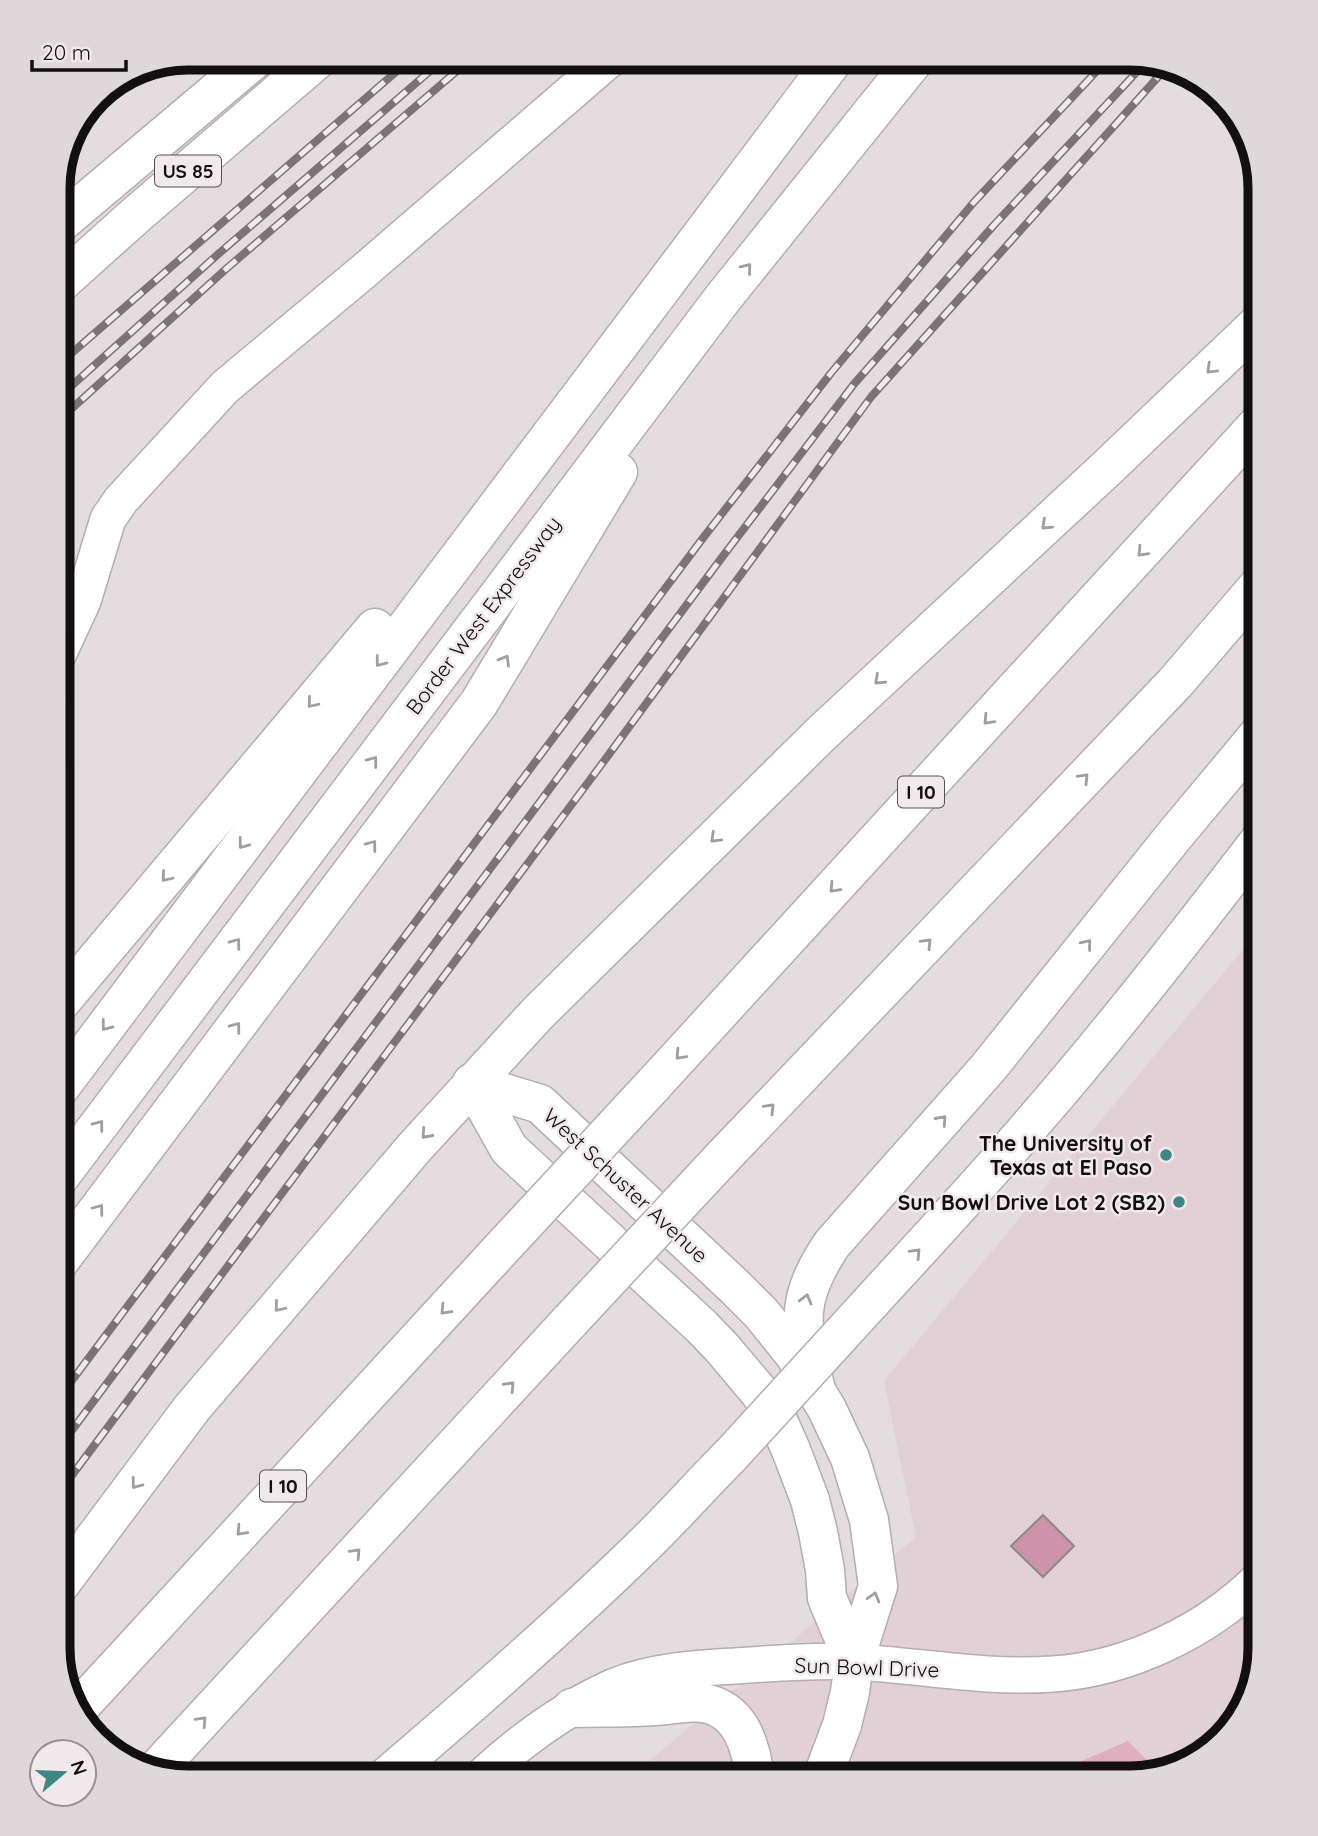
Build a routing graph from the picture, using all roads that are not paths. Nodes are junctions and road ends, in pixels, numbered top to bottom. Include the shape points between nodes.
1 (242, 70) edge
2 (305, 70) edge
3 (597, 70) edge
4 (826, 70) edge
5 (906, 70) edge
6 (70, 215) edge
7 (70, 274) edge
8 (656, 295) junction
9 (723, 298) junction
10 (1248, 333) edge
11 (1248, 435) edge
12 (1248, 598) edge
13 (70, 629) edge
14 (1248, 747) edge
15 (1248, 855) edge
16 (70, 991) edge
17 (70, 1074) edge
18 (472, 1083) junction
19 (70, 1163) edge
20 (70, 1247) edge
21 (816, 1390) junction
22 (70, 1571) edge
23 (1248, 1589) edge
24 (854, 1662) junction
25 (84, 1702) edge
26 (572, 1707) junction
27 (162, 1763) edge
28 (399, 1766) edge
29 (493, 1766) edge
30 (753, 1766) edge
31 (827, 1766) edge

1 - 6 main road, US 85
2 - 7 main road, US 85
3 - 13 street via 225,387 108,519
4 - 8 main road
9 -> 5 main road, Border West Expressway
8 -> 16 main road
8 -> 17 main road
19 -> 9 main road, Border West Expressway
20 -> 9 main road via 479,703
10 -> 18 main road via 813,743
11 -> 25 main road, I 10, bridge
27 -> 12 main road, bridge via 570,1320 1175,683
21 -> 14 main road via 802,1322 812,1280 827,1252 988,1068
28 -> 15 main road, bridge via 565,1621 731,1455 1036,1119
18 - 21 main road, West Schuster Avenue via 540,1104 558,1120 761,1313
18 -> 22 main road via 192,1408
18 - 24 main road via 509,1149 702,1327 760,1393 800,1470 818,1532 827,1598
24 -> 21 main road, West Schuster Avenue via 878,1586 874,1549 850,1458
23 - 24 street, Sun Bowl Drive via 1186,1633 1134,1657 1083,1671 989,1674
24 - 26 street, Sun Bowl Drive via 680,1671 617,1686
24 - 31 main road, West Schuster Avenue via 842,1725
26 - 29 street, Sun Bowl Drive
26 - 30 main road via 706,1703 725,1712 745,1734

